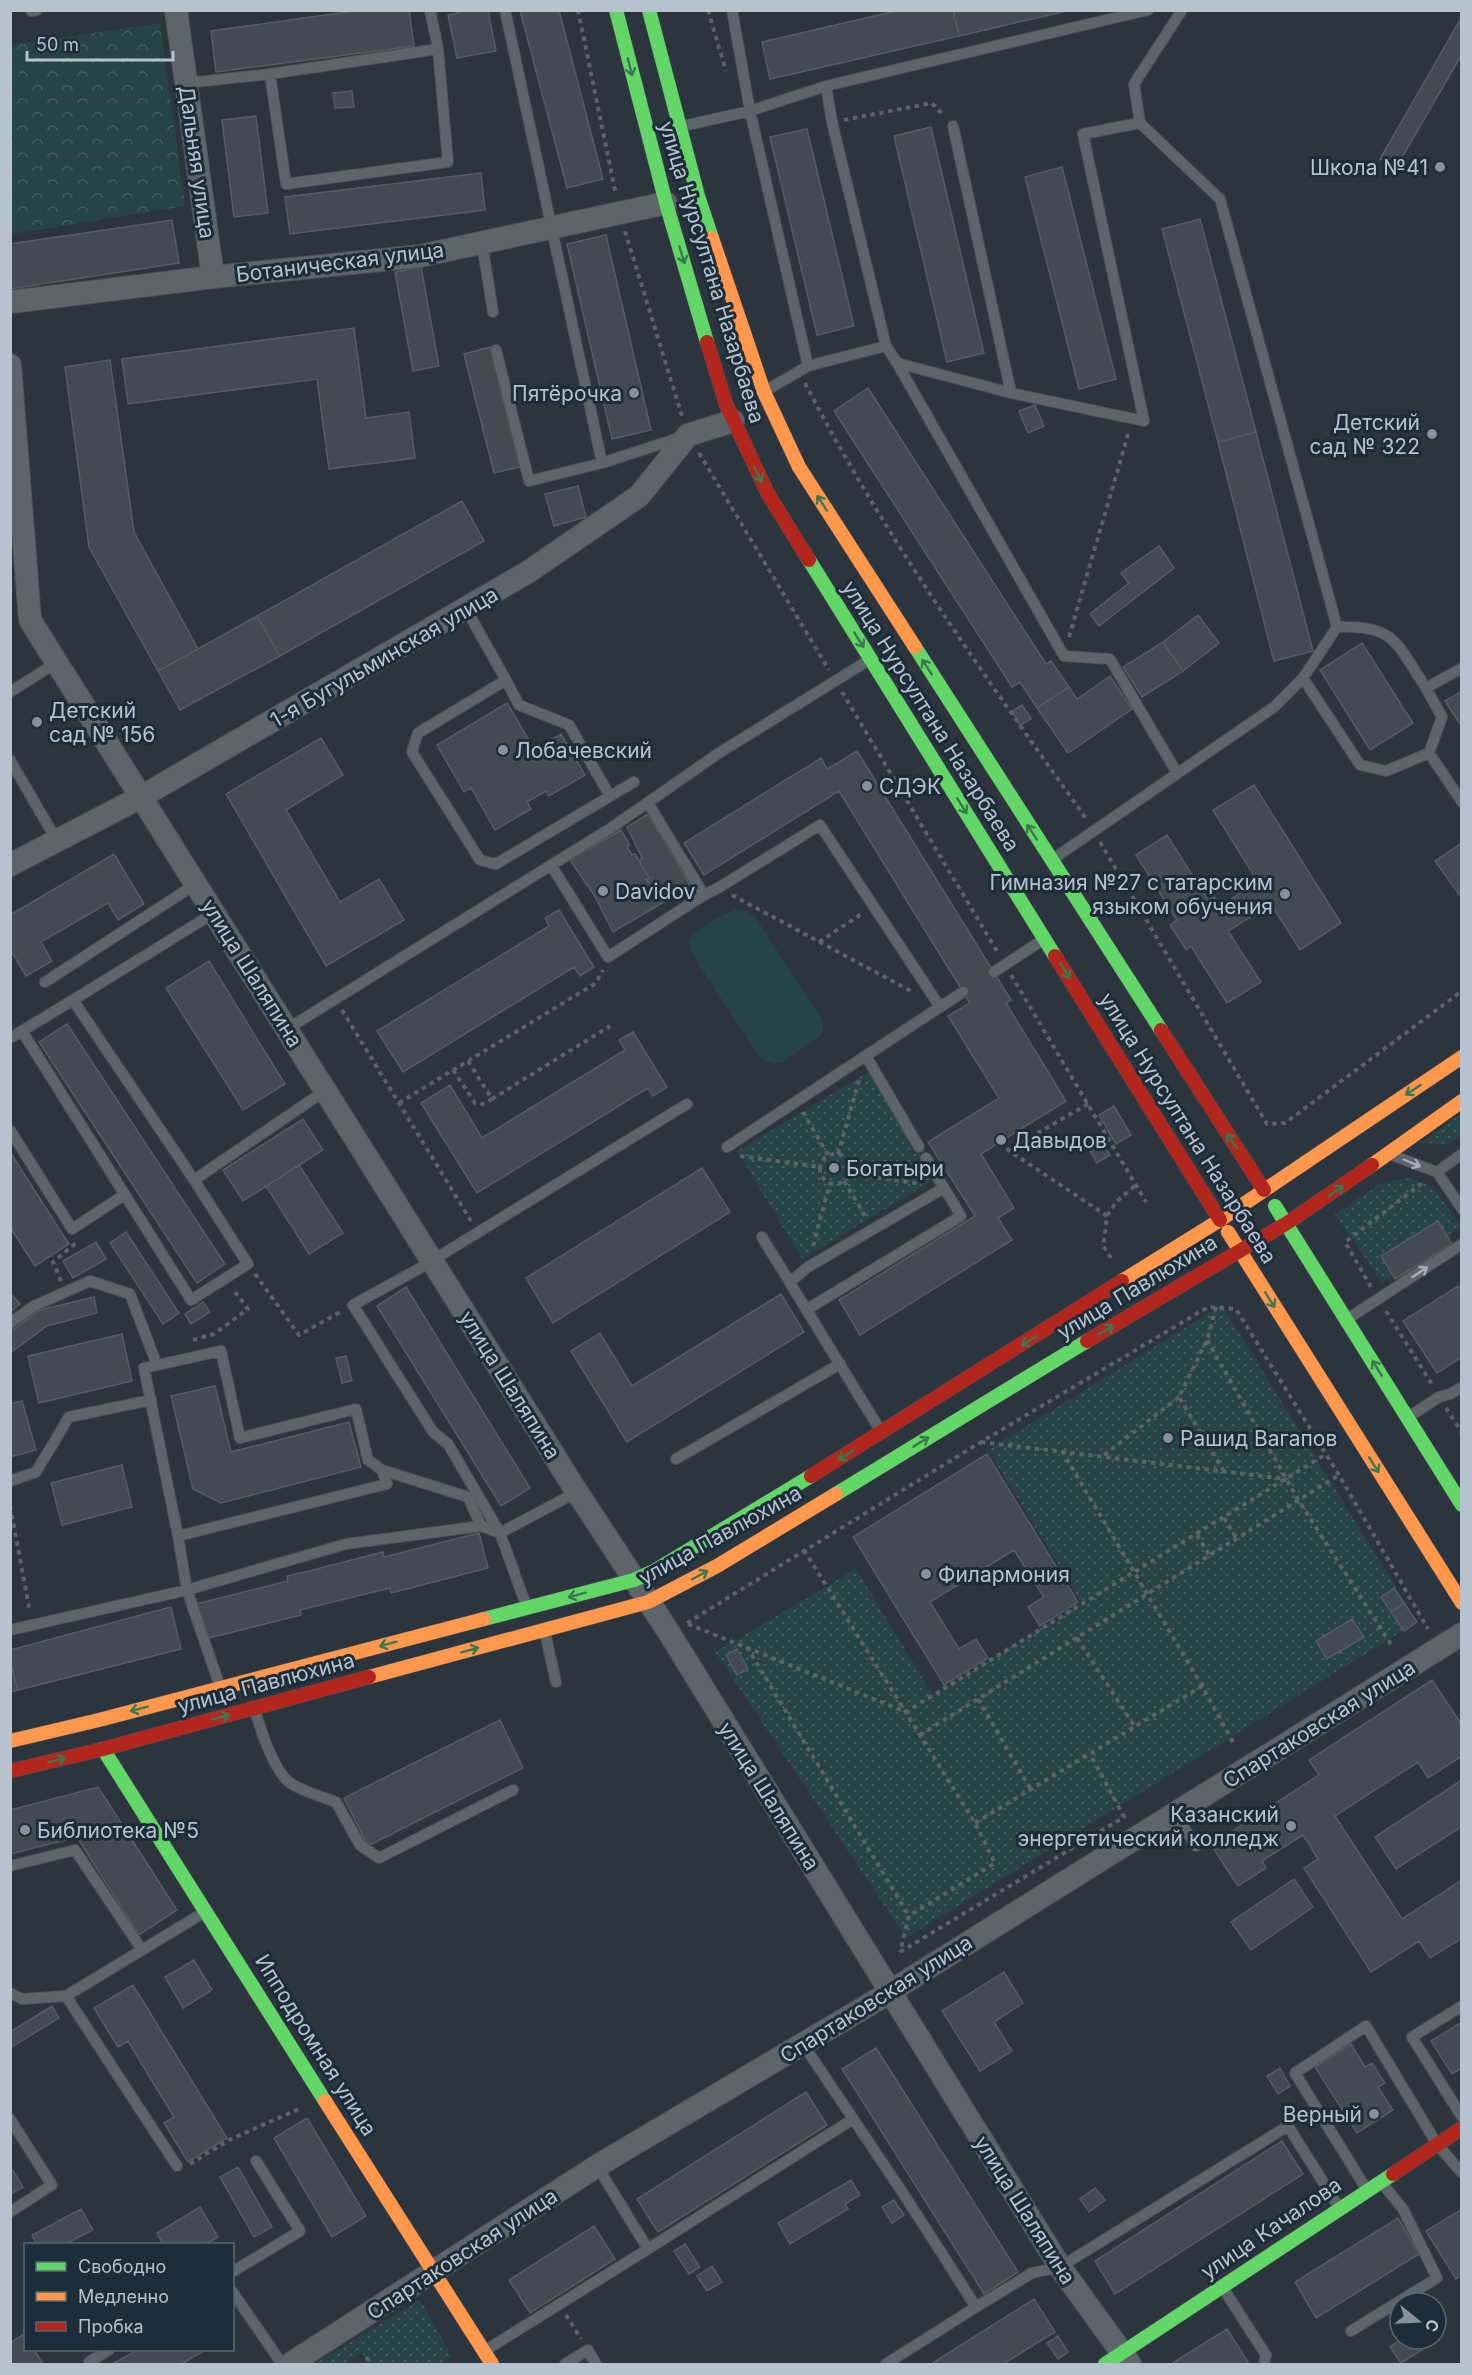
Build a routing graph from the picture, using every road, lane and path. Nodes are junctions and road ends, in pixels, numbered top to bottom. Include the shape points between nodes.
1 (176, 10) edge
2 (430, 10) edge
3 (505, 10) edge
4 (578, 10) edge
5 (616, 10) edge
6 (649, 10) edge
7 (708, 10) edge
8 (732, 10) edge
9 (1148, 10) edge
10 (1182, 10) edge
11 (438, 49) junction
12 (270, 74) junction
13 (729, 78) dead end
14 (186, 83) junction
15 (826, 86) junction
16 (750, 111) junction
17 (832, 122) junction
18 (1140, 123) junction
19 (953, 126) joint
20 (679, 127) junction
21 (666, 203) junction
22 (620, 213) junction
23 (552, 228) junction
24 (482, 243) junction
25 (213, 277) junction
26 (10, 302) edge
27 (493, 312) dead end
28 (886, 346) junction
29 (496, 350) dead end
30 (897, 363) junction
31 (11, 367) edge
32 (803, 368) junction
33 (764, 392) junction
34 (1011, 393) junction
35 (1133, 419) junction
36 (733, 421) junction
37 (688, 435) junction
38 (602, 463) junction
39 (466, 609) junction
40 (1337, 627) junction
41 (1064, 656) junction
42 (871, 659) junction
43 (56, 663) junction
44 (1461, 668) edge
45 (1303, 678) junction
46 (506, 680) junction
47 (836, 681) junction
48 (1426, 688) junction
49 (10, 692) edge
50 (1429, 753) junction
51 (10, 760) edge
52 (1177, 773) junction
53 (634, 782) dead end
54 (610, 796) junction
55 (141, 797) junction
56 (648, 802) junction
57 (1461, 802) edge
58 (1094, 832) junction
59 (57, 841) junction
60 (1051, 861) junction
61 (10, 865) edge
62 (551, 865) junction
63 (196, 884) junction
64 (718, 888) junction
65 (704, 895) junction
66 (874, 906) junction
67 (214, 913) junction
68 (1045, 939) junction
69 (819, 942) junction
70 (608, 957) junction
71 (1005, 965) junction
72 (994, 972) dead end
73 (45, 982) dead end
74 (1461, 991) edge
75 (963, 992) dead end
76 (336, 999) junction
77 (73, 1000) junction
78 (940, 1007) junction
79 (610, 1026) dead end
80 (287, 1029) junction
81 (22, 1031) junction
82 (10, 1038) edge
83 (866, 1056) junction
84 (1461, 1058) edge
85 (468, 1061) junction
86 (453, 1070) junction
87 (326, 1090) junction
88 (492, 1098) junction
89 (796, 1101) junction
90 (1461, 1101) edge
91 (399, 1103) junction
92 (687, 1104) dead end
93 (1088, 1104) junction
94 (10, 1130) edge
95 (728, 1146) joint
96 (920, 1147) dead end
97 (1388, 1153) junction
98 (838, 1154) junction
99 (1461, 1154) edge
100 (828, 1155) junction
101 (926, 1158) dead end
102 (820, 1167) junction
103 (1437, 1172) junction
104 (850, 1173) junction
105 (194, 1179) junction
106 (844, 1181) junction
107 (830, 1183) junction
108 (1136, 1185) junction
109 (944, 1188) junction
110 (1264, 1190) junction
111 (124, 1195) junction
112 (1146, 1202) dead end
113 (1461, 1209) edge
114 (1107, 1216) junction
115 (1220, 1220) junction
116 (1287, 1223) junction
117 (72, 1229) junction
118 (873, 1229) junction
119 (478, 1232) junction
120 (762, 1238) dead end
121 (1461, 1246) edge
122 (1240, 1250) junction
123 (1111, 1258) dead end
124 (433, 1261) junction
125 (248, 1264) junction
126 (808, 1267) junction
127 (225, 1278) junction
128 (790, 1282) junction
129 (66, 1292) junction
130 (1378, 1299) junction
131 (353, 1305) junction
132 (1216, 1307) junction
133 (807, 1310) junction
134 (1346, 1320) junction
135 (10, 1323) edge
136 (1207, 1340) junction
137 (183, 1343) dead end
138 (840, 1364) junction
139 (157, 1365) junction
140 (1461, 1387) edge
141 (1179, 1397) junction
142 (1439, 1397) junction
143 (151, 1400) junction
144 (1408, 1418) junction
145 (882, 1433) junction
146 (1461, 1433) edge
147 (981, 1442) junction
148 (1062, 1451) junction
149 (1326, 1454) junction
150 (1104, 1456) junction
151 (676, 1459) dead end
152 (382, 1470) junction
153 (1223, 1470) junction
154 (1339, 1475) junction
155 (1287, 1479) junction
156 (10, 1481) edge
157 (577, 1492) junction
158 (1299, 1501) junction
159 (1461, 1505) edge
160 (10, 1506) edge
161 (1224, 1518) junction
162 (481, 1526) junction
163 (500, 1533) junction
164 (1197, 1535) junction
165 (178, 1536) junction
166 (1237, 1539) junction
167 (804, 1550) junction
168 (1210, 1556) junction
169 (1135, 1573) junction
170 (634, 1580) junction
171 (187, 1590) junction
172 (1148, 1594) junction
173 (648, 1602) junction
174 (1461, 1603) edge
175 (527, 1608) junction
176 (33, 1625) junction
177 (1428, 1629) dead end
178 (10, 1630) edge
179 (544, 1630) junction
180 (1461, 1634) edge
181 (1077, 1638) junction
182 (1392, 1646) dead end
183 (747, 1647) junction
184 (556, 1683) dead end
185 (1202, 1686) junction
186 (220, 1688) junction
187 (978, 1699) junction
188 (254, 1708) junction
189 (906, 1712) junction
190 (1135, 1727) junction
191 (920, 1736) junction
192 (10, 1741) edge
193 (1235, 1746) dead end
194 (103, 1749) junction
195 (1090, 1754) junction
196 (10, 1771) edge
197 (513, 1790) dead end
198 (1031, 1790) junction
199 (1175, 1814) junction
200 (975, 1823) junction
201 (1196, 1846) dead end
202 (10, 1866) edge
203 (206, 1911) junction
204 (909, 1916) junction
205 (142, 1950) junction
206 (890, 1992) junction
207 (10, 1993) edge
208 (66, 1996) junction
209 (1461, 2006) edge
210 (803, 2044) junction
211 (304, 2106) dead end
212 (1461, 2117) edge
213 (10, 2119) edge
214 (853, 2119) junction
215 (1461, 2128) edge
216 (1437, 2144) junction
217 (256, 2161) dead end
218 (177, 2166) joint
219 (597, 2166) junction
220 (1461, 2173) edge
221 (1380, 2181) junction
222 (1367, 2189) junction
223 (1340, 2208) junction
224 (10, 2212) edge
225 (648, 2249) junction
226 (1060, 2267) junction
227 (234, 2271) edge
228 (434, 2272) junction
229 (1222, 2286) junction
230 (234, 2294) edge
231 (560, 2304) junction
232 (976, 2307) junction
233 (1351, 2331) dead end
234 (588, 2350) junction
235 (106, 2351) edge
236 (484, 2351) junction
237 (366, 2357) dead end
238 (1119, 2361) edge
239 (88, 2364) edge
240 (282, 2364) edge
241 (290, 2364) edge
242 (371, 2364) edge
243 (492, 2364) edge
244 (565, 2364) edge
245 (596, 2364) edge
246 (886, 2364) edge
247 (1264, 2364) edge

1 - 14 street, Дальняя улица
2 - 11 lane
3 - 23 lane
4 - 22 path
5 -> 21 main road, улица Нурсултана Назарбаева
6 - 20 main road, улица Нурсултана Назарбаева
7 - 13 path
8 - 16 lane
9 - 15 lane
10 - 18 lane via 1134,84
11 - 12 lane
11 - 12 lane via 448,162 286,184
12 - 14 lane
14 - 25 street, Дальняя улица
15 - 16 lane
15 - 17 lane
16 - 20 lane
16 - 32 lane
17 - 19 path via 932,103
17 - 28 lane
18 - 35 lane via 1083,134 1144,421
18 - 40 lane via 1220,199
19 - 34 lane
20 - 33 main road, улица Нурсултана Назарбаева
21 - 22 street, Ботаническая улица
21 -> 36 main road, улица Нурсултана Назарбаева
22 - 23 street, Ботаническая улица
22 - 37 path
23 - 24 street, Ботаническая улица
23 - 38 lane
24 - 25 street, Ботаническая улица via 420,256
24 - 27 lane
25 - 26 street, Ботаническая улица
28 - 30 lane
28 - 32 lane
29 - 38 lane via 529,481
30 - 34 lane
30 - 41 lane
31 - 43 street, улица Шаляпина via 30,620
32 - 33 lane
32 - 58 path via 823,417 947,621
60 -> 33 main road, улица Нурсултана Назарбаева via 799,467
34 - 35 lane
35 - 41 path
36 - 37 street
36 -> 42 main road, улица Нурсултана Назарбаева via 768,494
37 - 38 lane
37 - 39 street, 1-я Бугульминская улица via 639,495 528,572
37 - 47 path
39 - 46 lane
39 - 55 street, 1-я Бугульминская улица
40 - 45 lane
40 - 48 lane via 1377,629 1394,640
41 - 52 lane via 1110,658
42 - 47 lane
42 -> 68 main road, улица Нурсултана Назарбаева
43 - 49 lane
43 - 55 street, улица Шаляпина
44 - 48 lane
45 - 50 lane via 1359,765 1386,771
45 - 52 lane via 1274,706
46 - 54 lane via 519,705 569,725
46 - 54 lane via 418,733 412,752 480,860 496,864
47 - 56 lane via 706,761 643,807
47 - 71 path
48 - 50 lane via 1442,717
50 - 57 lane
51 - 59 lane
52 - 58 lane
53 - 54 lane
55 - 59 street, 1-я Бугульминская улица
55 - 63 street, улица Шаляпина
56 - 62 lane
56 - 65 lane
58 - 60 lane
58 - 74 path via 1267,1124 1285,1123
59 - 61 street, 1-я Бугульминская улица
110 -> 60 main road, улица Нурсултана Назарбаева
62 - 70 lane
62 - 76 lane
63 - 67 street, улица Шаляпина
63 - 73 lane
64 - 65 lane
64 - 66 lane via 820,825
64 - 69 path
65 - 70 lane
66 - 69 path
66 - 78 lane
67 - 77 lane
67 - 80 street, улица Шаляпина
68 - 71 lane
68 -> 115 main road, улица Нурсултана Назарбаева
69 - 78 path
70 - 85 path via 596,983
71 - 72 lane
71 - 93 path
75 - 78 lane
76 - 80 lane
76 - 91 path
77 - 81 lane
77 - 105 lane
78 - 83 lane
79 - 88 path
80 - 87 street, улица Шаляпина
81 - 82 lane
81 - 111 lane
83 - 89 lane
83 - 96 lane
83 - 98 path
84 -> 110 main road, улица Павлюхина
85 - 86 path
85 - 88 path
86 - 88 path via 475,1103 483,1104
86 - 91 path
87 - 105 lane
87 - 124 street, улица Шаляпина
89 - 95 lane
89 - 100 path
90 - 97 main road, улица Павлюхина
91 - 119 path
92 - 119 lane
93 - 108 path
93 - 114 path via 1008,1150
94 - 117 lane
95 - 102 path via 737,1156
97 -> 103 lane
116 -> 97 main road, улица Павлюхина
98 - 100 path
98 - 104 path via 849,1163
99 - 103 lane
100 - 102 path
101 - 109 lane
102 - 107 path via 822,1177
103 - 113 lane
103 - 130 path via 1346,1242
104 - 106 path
104 - 109 path
105 - 125 lane
106 - 107 path
106 - 118 path
107 - 126 path
108 - 112 path
108 - 114 path
109 - 118 lane
109 - 133 lane via 960,1216
110 - 115 main road, улица Павлюхина
110 - 116 main road, улица Нурсултана Назарбаева
111 - 117 lane
111 - 127 lane via 191,1300
114 - 123 path via 1103,1246
115 - 122 main road, улица Нурсултана Назарбаева
115 -> 145 main road, улица Павлюхина
116 - 122 main road, улица Павлюхина
116 - 134 main road, улица Нурсултана Назарбаева
117 - 129 path via 77,1243 53,1262
118 - 126 lane
119 - 124 lane
120 - 128 lane
130 -> 121 lane
173 -> 122 main road, улица Павлюхина via 717,1566
122 -> 174 main road, улица Нурсултана Назарбаева
124 - 131 lane
124 - 157 street, улица Шаляпина
125 - 127 lane
125 - 131 path via 299,1335
126 - 128 lane
127 - 137 path via 248,1309 214,1334
128 - 133 lane
129 - 135 lane via 34,1306
129 - 139 lane via 90,1281 130,1294
130 - 134 lane
130 - 142 path
131 - 163 lane via 433,1432 448,1443
132 - 136 path
132 - 147 path via 1208,1307
132 - 149 path via 1236,1309
133 - 138 lane
144 -> 134 main road, улица Нурсултана Назарбаева
136 - 141 path
136 - 155 path
138 - 145 lane
138 - 151 lane
139 - 143 lane via 144,1368
139 - 152 lane via 221,1351 240,1438 356,1409 368,1460
140 - 142 lane
141 - 150 path
141 - 153 path
142 - 144 lane
142 - 146 path
143 - 156 lane via 69,1417 36,1472
143 - 165 lane
144 - 159 main road, улица Нурсултана Назарбаева
145 -> 170 main road, улица Павлюхина
147 - 148 path
147 - 167 path
148 - 150 path
148 - 169 path
149 - 154 path
149 - 155 path
150 - 153 path
152 - 162 lane via 468,1497
152 - 165 lane via 387,1484
153 - 155 path
154 - 158 path
154 - 177 path
155 - 158 path
155 - 161 path
157 - 163 lane
157 - 170 street, улица Шаляпина
158 - 166 path
158 - 182 path
160 - 176 path
161 - 164 path
161 - 166 path
162 - 163 lane
162 - 171 lane via 346,1544
163 - 175 lane
164 - 168 path
164 - 169 path
165 - 171 lane
166 - 168 path
167 - 183 path via 687,1623
167 - 189 path
168 - 172 path
169 - 172 path
169 - 189 path
170 - 173 street, улица Шаляпина
170 -> 175 main road, улица Павлюхина
171 - 176 lane
171 - 186 lane
172 - 181 path
172 - 185 path
173 - 179 main road, улица Павлюхина
173 - 206 street, улица Шаляпина
175 -> 186 main road, улица Павлюхина
176 - 178 lane
179 - 184 lane
188 -> 179 main road, улица Павлюхина
180 - 199 street, Спартаковская улица
181 - 187 path
181 - 190 path
183 - 189 path
183 - 204 path
185 - 190 path
185 - 193 path
186 -> 192 main road, улица Павлюхина
187 - 191 path
187 - 198 path
194 -> 188 main road, улица Павлюхина
188 - 197 lane via 268,1750 287,1780 336,1802 360,1845 379,1858
189 - 191 path
190 - 195 path
191 - 200 path
196 -> 194 main road, улица Павлюхина
194 - 203 main road, Ипподромная улица
195 - 198 path
195 - 204 path via 1124,1817 900,1952
198 - 200 path
199 - 201 lane
199 - 206 street, Спартаковская улица
200 - 204 path via 995,1863
202 - 205 lane via 75,1850
203 - 205 lane
203 - 228 main road, Ипподромная улица
205 - 208 lane
206 - 210 street, Спартаковская улица
206 - 226 street, улица Шаляпина
207 - 208 lane via 22,1999
208 - 218 lane
209 - 212 lane via 1412,2037
210 - 214 lane
210 - 219 street, Спартаковская улица
211 - 218 path via 229,2140 187,2166
213 - 224 lane via 52,2185
214 - 225 lane
214 - 232 lane
215 - 216 main road, улица Качалова
216 - 220 lane
216 - 221 main road, улица Качалова
216 - 222 lane via 1366,2026 1295,2073
217 - 227 lane via 300,2231
219 - 225 lane
219 - 228 street, Спартаковская улица
221 - 222 main road, улица Качалова
221 - 233 lane via 1403,2209 1437,2278
222 - 223 main road, улица Качалова
223 - 226 lane via 1288,2126
223 - 229 main road, улица Качалова
225 - 231 lane
226 - 232 lane via 1032,2273
226 - 238 street, улица Шаляпина
228 - 236 main road, Ипподромная улица
228 - 241 street, Спартаковская улица
229 - 238 main road, улица Качалова
229 - 247 lane via 1266,2355
230 - 240 lane
231 - 234 path
231 - 236 lane
232 - 246 lane
234 - 244 lane
234 - 245 lane
235 - 239 lane
236 - 243 main road, Ипподромная улица
237 - 242 path

